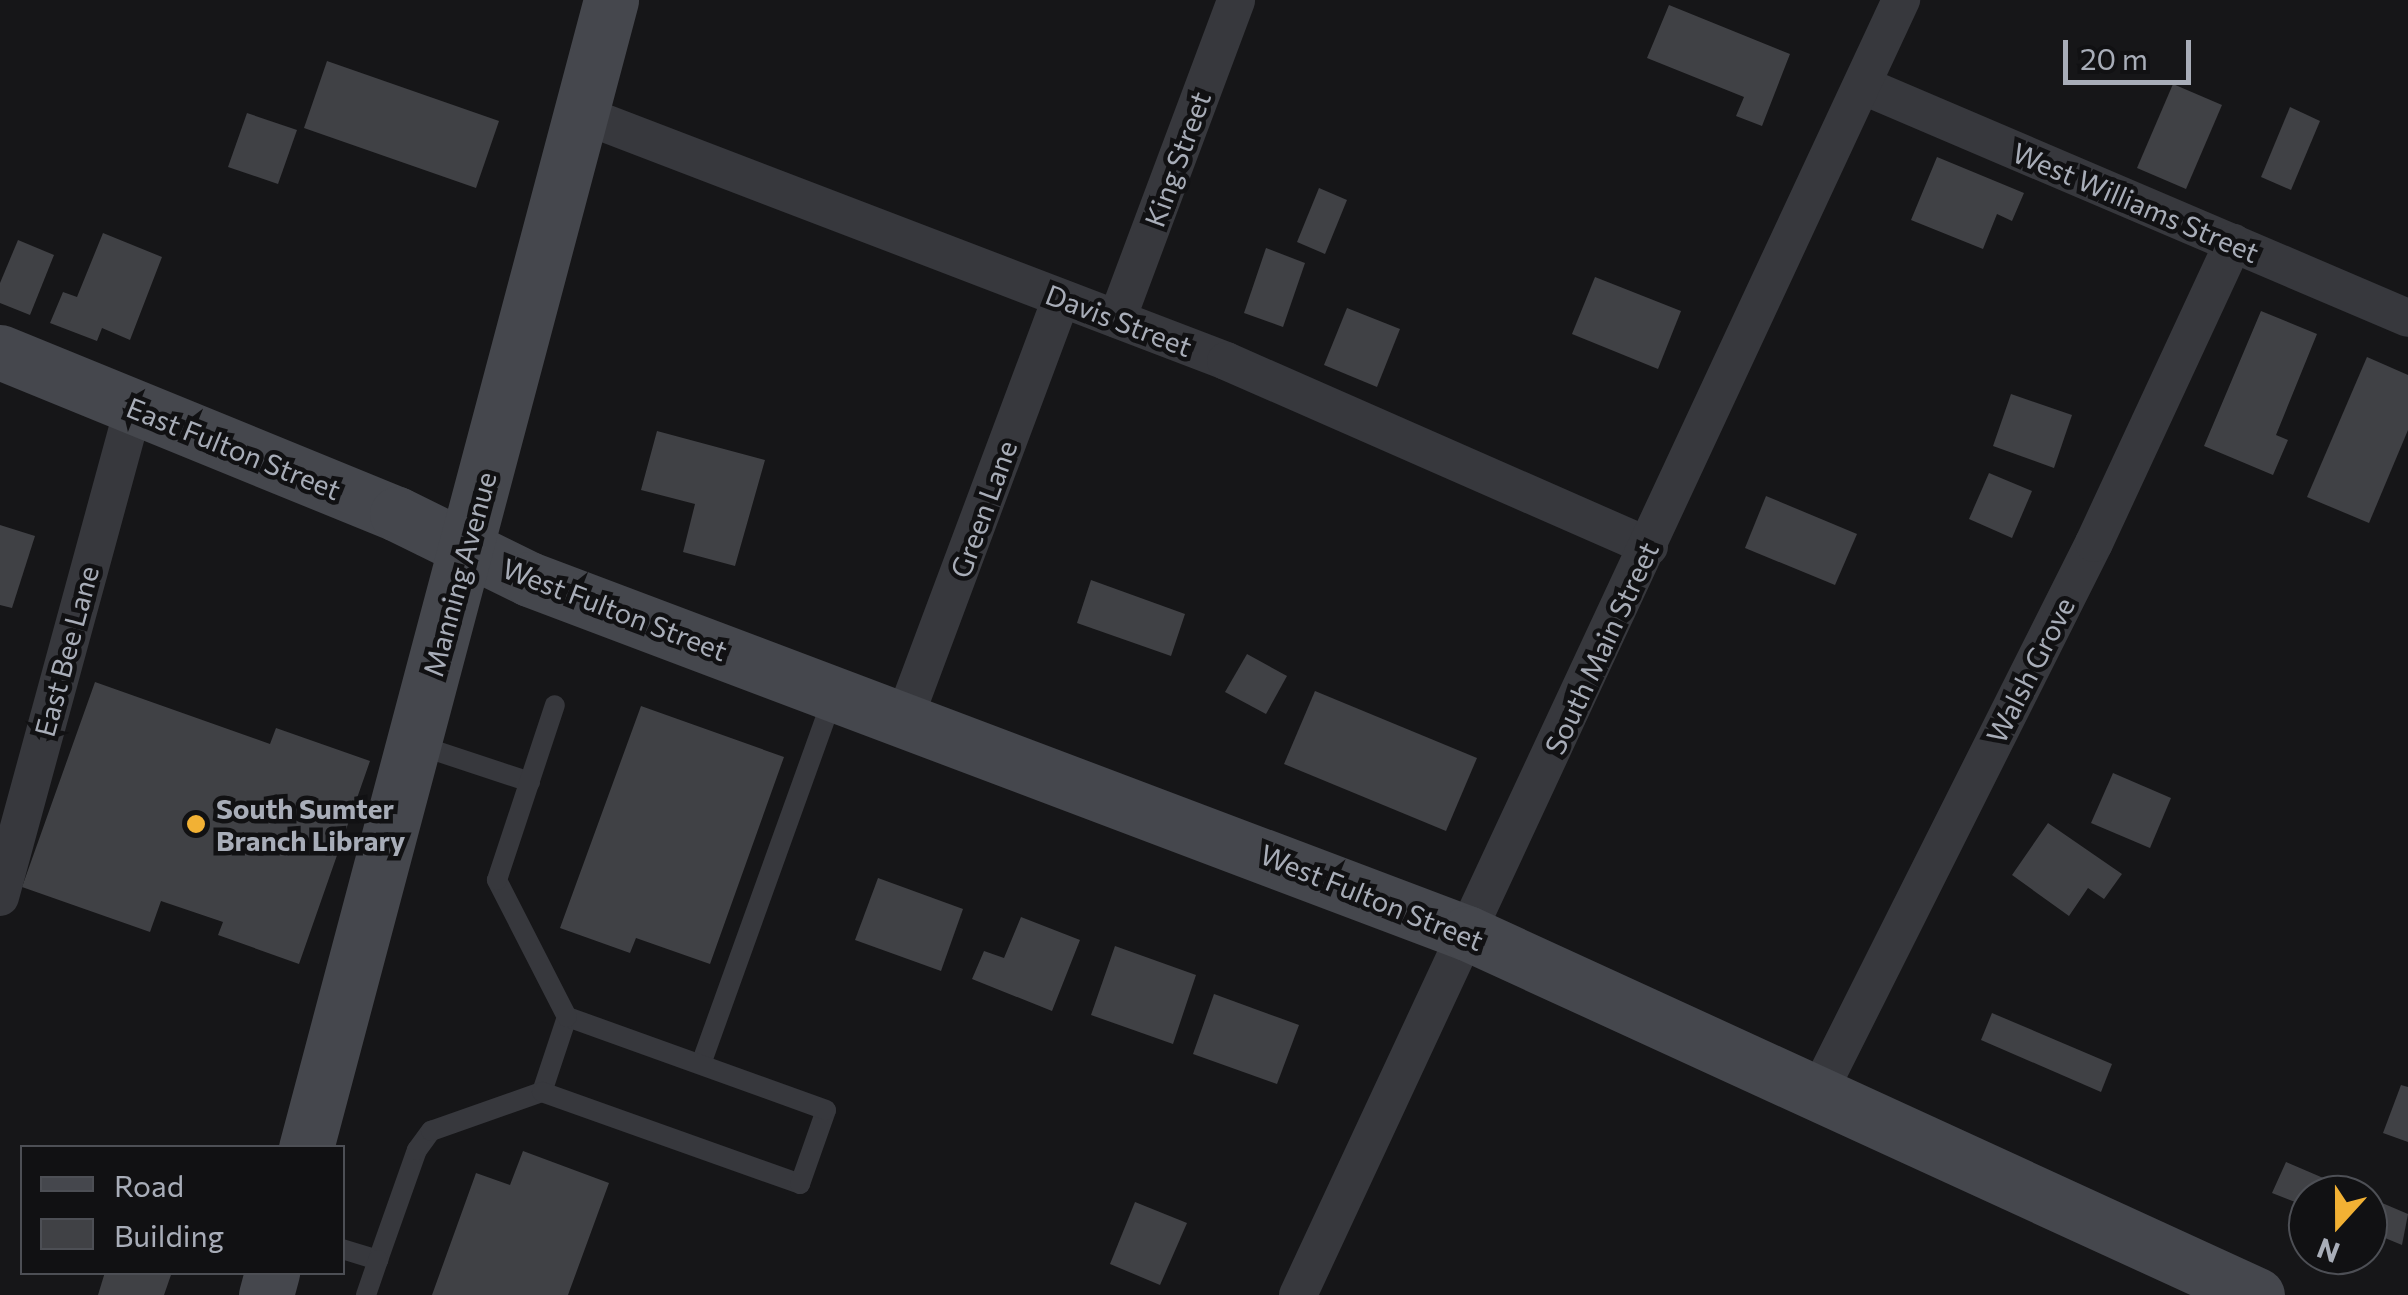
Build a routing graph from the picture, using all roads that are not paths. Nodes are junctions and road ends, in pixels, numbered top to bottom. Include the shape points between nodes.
1 (611, 0) edge
2 (1236, 0) edge
3 (1901, 0) edge
4 (1864, 86) junction
5 (581, 114) junction
6 (2233, 243) junction
7 (1062, 298) junction
8 (2408, 318) edge
9 (1118, 319) junction
10 (0, 352) edge
11 (134, 406) junction
12 (1650, 547) junction
13 (465, 549) junction
14 (834, 693) junction
15 (555, 705) dead end
16 (904, 719) junction
17 (414, 744) junction
18 (530, 782) junction
19 (0, 897) edge
20 (1467, 933) junction
21 (566, 1017) junction
22 (701, 1064) junction
23 (542, 1092) junction
24 (1818, 1092) junction
25 (307, 1145) edge
26 (345, 1250) edge
27 (378, 1260) junction
28 (366, 1295) edge
29 (1298, 1295) edge
30 (2258, 1295) edge

1 - 5 street, Manning Avenue
2 - 9 street, King Street
3 - 4 street, South Main Street
4 - 6 street, West Williams Street
4 - 12 street, South Main Street
5 - 7 street, Davis Street
5 - 13 street, Manning Avenue
6 - 8 street, West Williams Street
6 - 24 street, Walsh Grove via 2094,543
7 - 9 street, Davis Street
7 - 16 street, Green Lane
9 - 12 street, Davis Street
10 - 11 street, East Fulton Street
11 - 13 street, East Fulton Street via 397,514
11 - 19 street, East Bee Lane
12 - 20 street, South Main Street
13 - 14 street, West Fulton Street
13 - 17 street, Manning Avenue
14 - 16 street, West Fulton Street
14 - 22 lane
15 - 18 lane
16 - 20 street, West Fulton Street
17 - 18 lane
17 - 25 street, Manning Avenue
18 - 21 lane via 497,880
20 - 24 street, West Fulton Street
20 - 29 street, South Main Street
21 - 22 lane
21 - 23 lane
22 - 23 lane via 826,1110 800,1184
23 - 27 lane via 431,1132 418,1150
24 - 30 street, West Fulton Street
26 - 27 lane
27 - 28 lane

